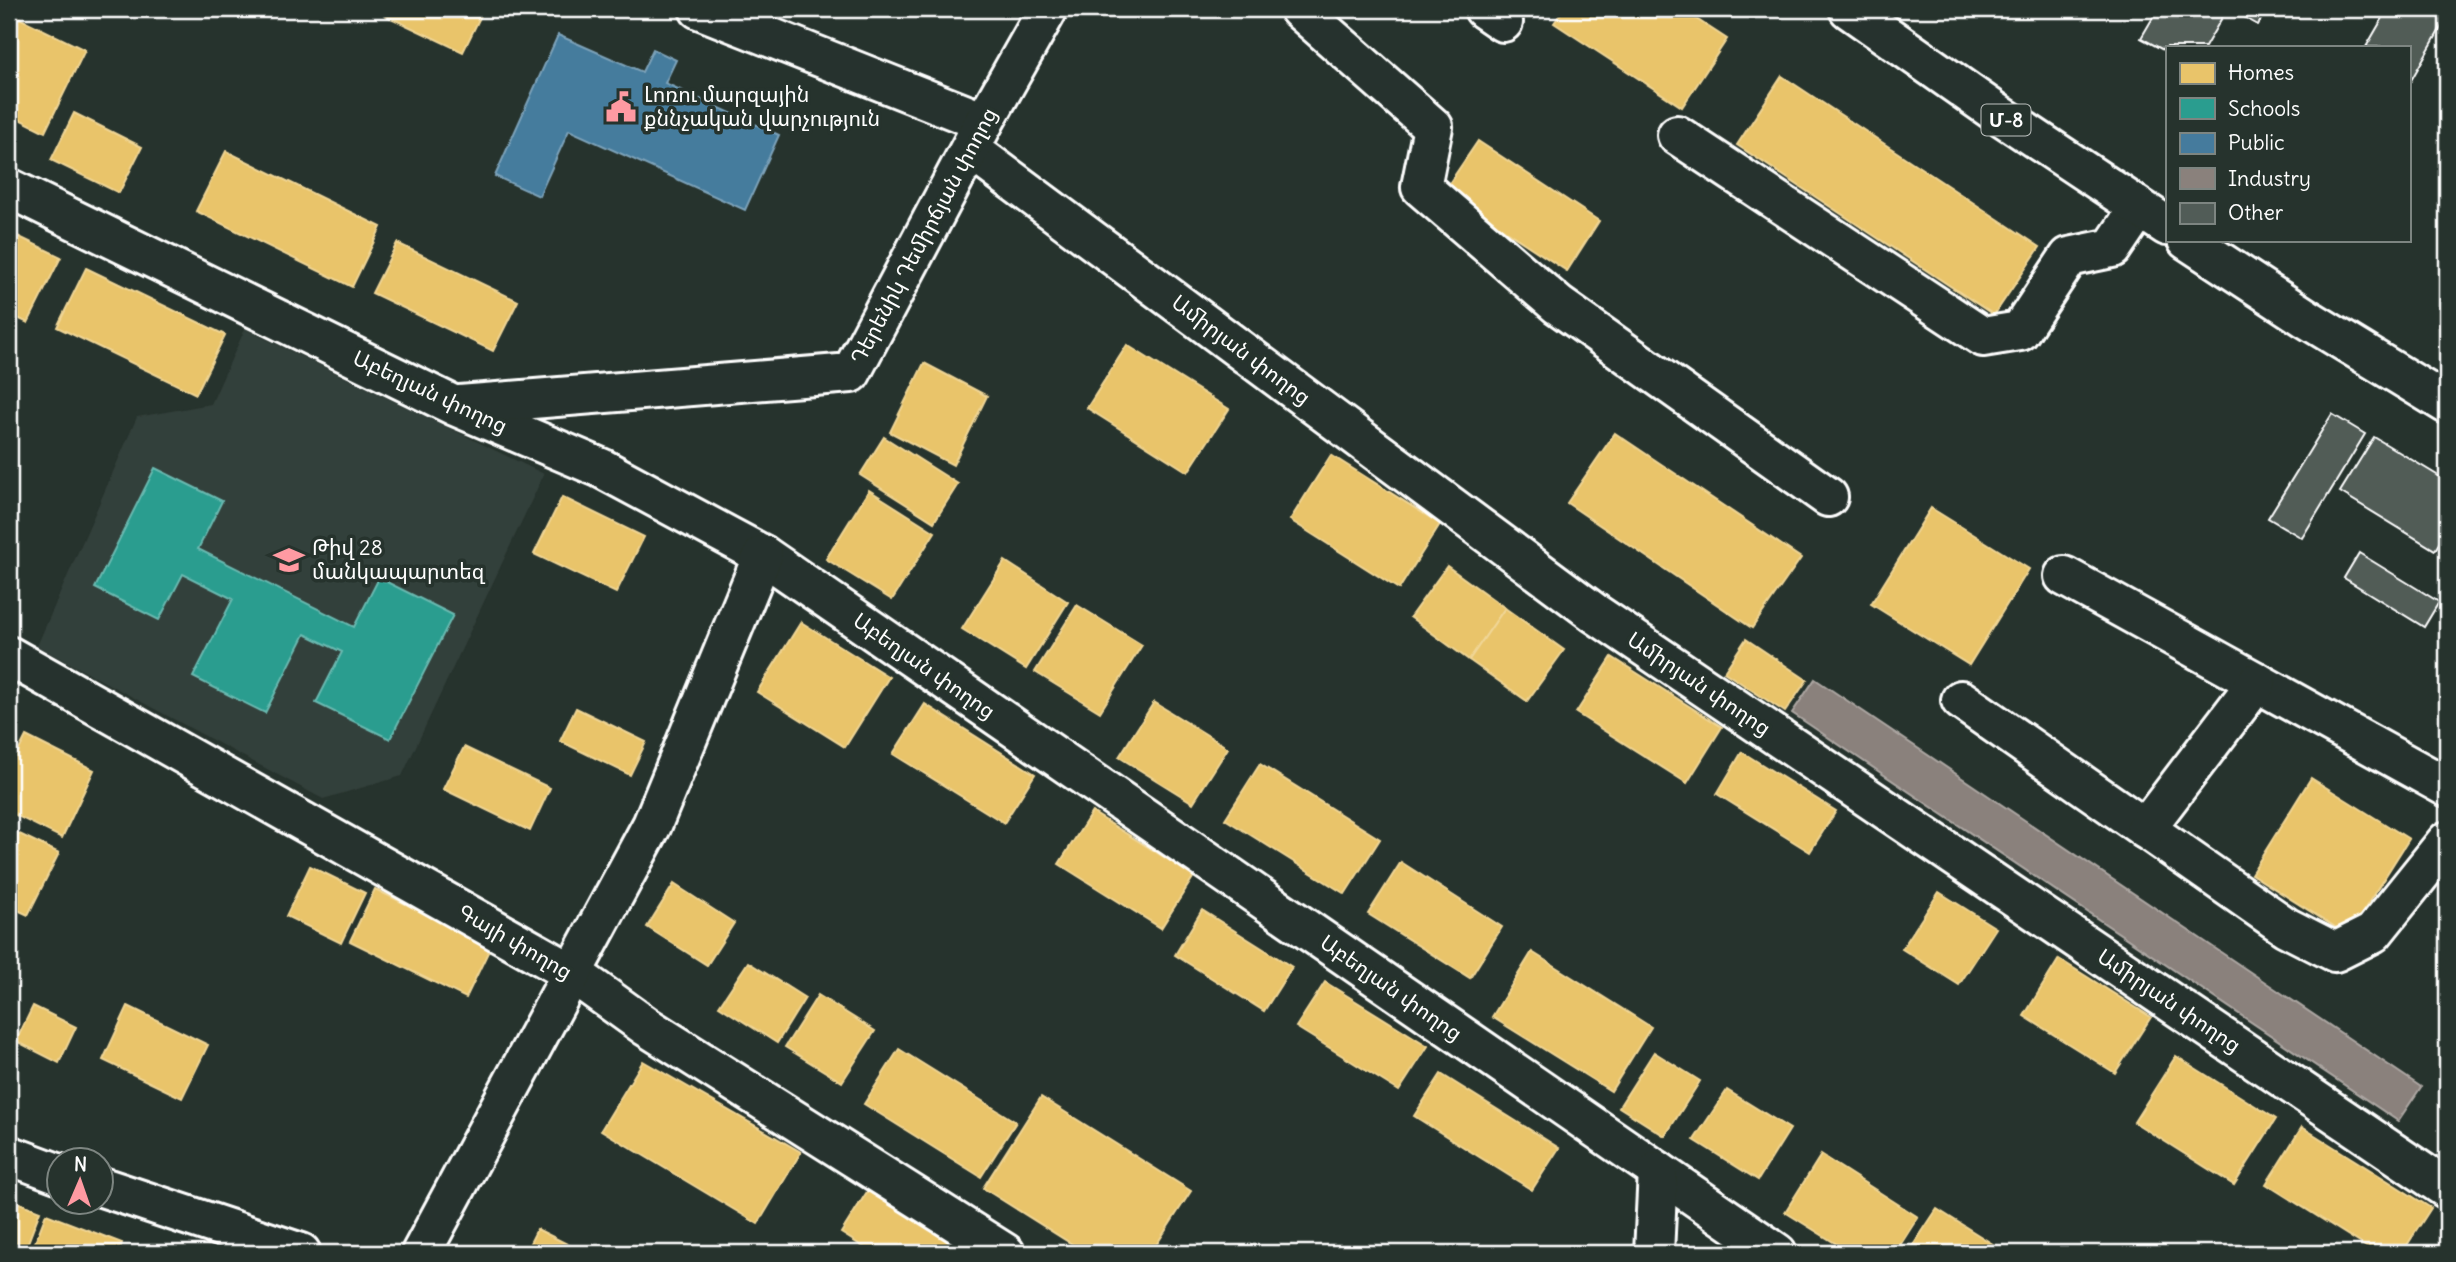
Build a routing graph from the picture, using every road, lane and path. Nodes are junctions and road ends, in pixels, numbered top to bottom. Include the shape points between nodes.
1 (699, 9) edge
2 (1048, 9) edge
3 (1300, 9) edge
4 (1849, 9) edge
5 (1677, 135) dead end
6 (977, 136) junction
7 (9, 188) edge
8 (2153, 217) edge
9 (2191, 242) edge
10 (2447, 404) edge
11 (456, 406) junction
12 (1828, 496) dead end
13 (763, 555) junction
14 (2064, 576) dead end
15 (9, 657) edge
16 (2257, 682) junction
17 (1961, 700) dead end
18 (2447, 787) edge
19 (2145, 829) junction
20 (2447, 841) edge
21 (572, 973) junction
22 (9, 1156) edge
23 (2447, 1160) edge
24 (2408, 1162) junction
25 (46, 1169) edge
26 (1658, 1171) junction
27 (2447, 1189) edge
28 (116, 1192) edge
29 (301, 1253) edge
30 (421, 1253) edge
31 (1005, 1253) edge
32 (1654, 1253) edge
33 (1777, 1253) edge

1 - 6 main road, Ամիրյան փողոց
2 - 6 main road, Դերենիկ Դեմիրճյան փողոց
3 - 12 main road via 1433,127 1421,187 1558,305
4 - 8 main road, Մ-8
5 - 8 main road via 1983,337 2020,331 2069,257 2112,248
6 - 11 main road, Դերենիկ Դեմիրճյան փողոց via 851,373
6 - 24 main road, Ամիրյան փողոց via 1596,614
7 - 11 main road, Աբեղյան փողոց
9 - 10 main road
11 - 13 main road, Աբեղյան փողոց via 601,468
13 - 21 main road via 652,825
13 - 26 main road, Աբեղյան փողոց
14 - 16 main road
15 - 21 main road, Գայի փողոց
16 - 18 main road
16 - 19 main road
17 - 19 main road
19 - 20 main road via 2286,927 2335,952 2373,933
21 - 30 main road
21 - 31 main road, Գայի փողոց via 647,1027
22 - 25 main road
23 - 24 main road
24 - 27 main road, Ամիրյան փողոց
26 - 32 main road
26 - 33 main road, Աբեղյան փողոց
28 - 29 main road

